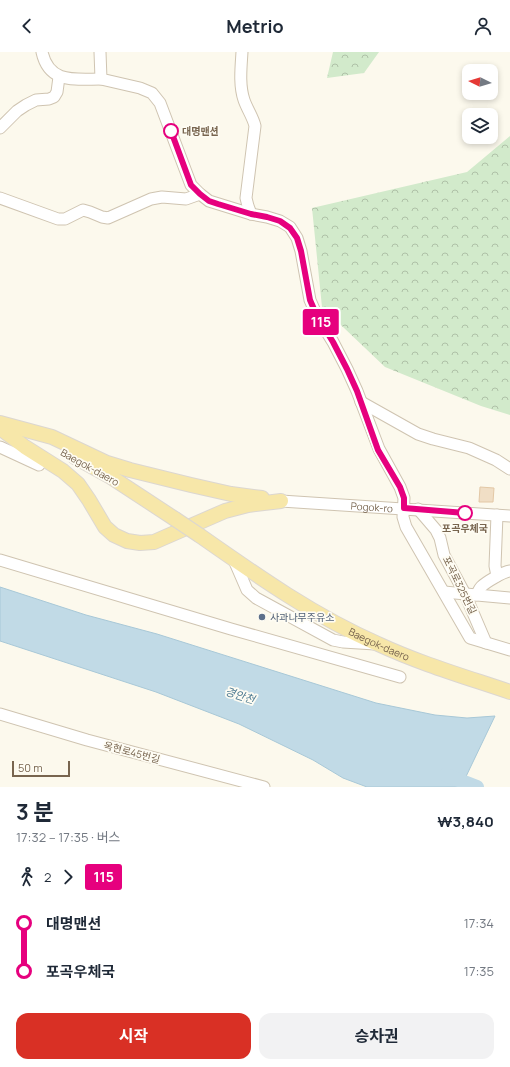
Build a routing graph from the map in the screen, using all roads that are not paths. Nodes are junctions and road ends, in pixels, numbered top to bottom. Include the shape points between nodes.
1 (42, 52) edge
2 (100, 52) edge
3 (242, 52) edge
4 (59, 77) junction
5 (101, 79) junction
6 (0, 128) edge
7 (200, 194) junction
8 (0, 198) edge
9 (251, 214) junction
10 (361, 402) junction
11 (0, 423) edge
12 (0, 428) edge
13 (0, 447) edge
14 (39, 465) dead end
15 (510, 469) edge
16 (281, 501) junction
17 (404, 508) junction
18 (418, 509) junction
19 (497, 515) junction
20 (510, 516) edge
21 (0, 560) edge
22 (234, 560) junction
23 (510, 571) edge
24 (497, 576) junction
25 (444, 592) junction
26 (471, 595) junction
27 (510, 598) edge
28 (486, 643) junction
29 (377, 644) junction
30 (510, 650) edge
31 (400, 677) dead end
32 (510, 692) edge
33 (0, 714) edge
34 (264, 787) edge

1 - 4 street via 48,67
2 - 5 street
3 - 9 street via 241,89 255,126 246,198
4 - 5 street
4 - 6 street via 54,97 36,100 26,105
5 - 7 street via 152,93 160,103 191,185
7 - 8 street via 186,199 151,199 108,218 83,210 65,219 58,219
7 - 9 street via 209,201
9 - 10 street via 280,221 290,228 297,238 310,300 347,369
10 - 15 street via 418,434 469,448
10 - 17 street via 378,450 400,487
11 - 16 main road via 52,437 107,463 148,475 231,494
11 - 22 main road, Baegok-daero, bridge via 24,432 111,477
12 - 16 main road via 78,484 105,527 114,536 127,541 154,542 225,511
13 - 14 street
16 - 17 street, Pogok-ro
17 - 18 street, Pogok-ro
17 - 25 street via 406,527
18 - 19 street, Pogok-ro
18 - 26 street, 포곡로325번길 via 436,530 444,555
19 - 20 street, Pogok-ro
19 - 24 street via 494,566
21 - 31 street
22 - 29 main road, Baegok-daero via 304,605
22 - 29 street via 247,590 256,598 333,640
23 - 24 street
24 - 26 street
25 - 26 street
25 - 28 street via 470,638
26 - 27 street
26 - 28 street, 포곡로325번길
28 - 30 street
29 - 32 main road, Baegok-daero via 432,666
33 - 34 street, 옥현로45번길

